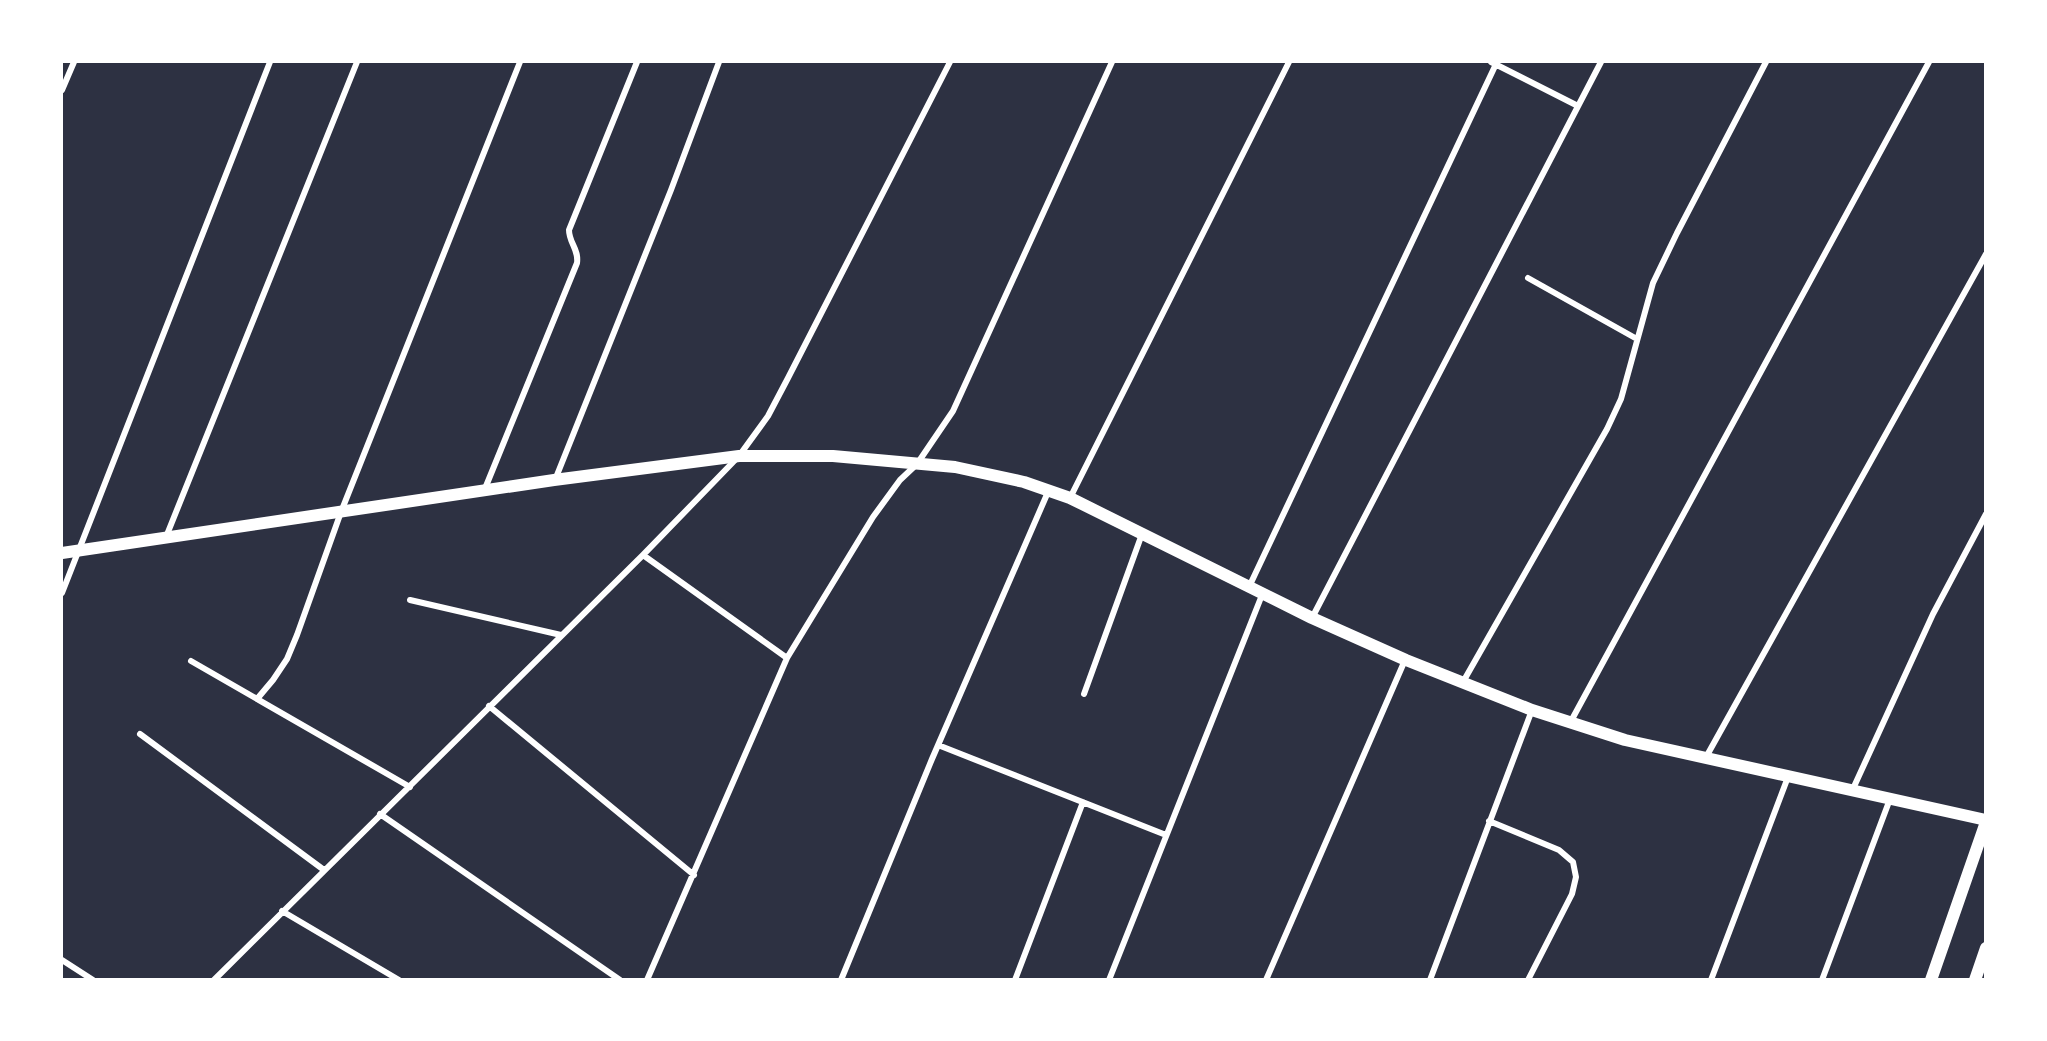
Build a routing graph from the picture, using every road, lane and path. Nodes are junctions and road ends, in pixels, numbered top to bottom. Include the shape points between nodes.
1 (74, 62) edge
2 (270, 62) edge
3 (357, 62) edge
4 (520, 62) edge
5 (637, 62) edge
6 (719, 62) edge
7 (950, 62) edge
8 (1112, 62) edge
9 (1289, 62) edge
10 (1601, 62) edge
11 (1766, 62) edge
12 (1929, 62) edge
13 (1493, 63) edge
14 (62, 90) edge
15 (1578, 106) junction
16 (1986, 254) edge
17 (1528, 278) dead end
18 (1637, 339) junction
19 (739, 456) junction
20 (917, 464) junction
21 (554, 480) junction
22 (483, 492) junction
23 (1048, 492) junction
24 (1070, 498) junction
25 (340, 512) junction
26 (1986, 514) edge
27 (1142, 533) junction
28 (166, 537) junction
29 (79, 550) junction
30 (62, 553) edge
31 (643, 555) junction
32 (1249, 588) junction
33 (62, 593) edge
34 (1262, 595) junction
35 (410, 600) dead end
36 (1312, 618) junction
37 (561, 634) junction
38 (787, 658) junction
39 (1406, 660) junction
40 (191, 661) dead end
41 (1463, 683) junction
42 (1084, 694) dead end
43 (257, 699) junction
44 (489, 706) junction
45 (1532, 710) junction
46 (1570, 723) junction
47 (140, 734) dead end
48 (938, 745) junction
49 (1705, 759) junction
50 (1788, 777) junction
51 (410, 787) junction
52 (1852, 791) junction
53 (1890, 799) junction
54 (1083, 802) junction
55 (380, 814) junction
56 (1489, 821) junction
57 (1986, 821) edge
58 (1166, 835) junction
59 (324, 870) junction
60 (694, 875) junction
61 (282, 911) junction
62 (1986, 948) edge
63 (62, 960) edge
64 (93, 980) edge
65 (214, 980) edge
66 (399, 980) edge
67 (620, 980) edge
68 (647, 980) edge
69 (841, 980) edge
70 (1015, 980) edge
71 (1109, 980) edge
72 (1266, 980) edge
73 (1430, 980) edge
74 (1528, 980) edge
75 (1711, 980) edge
76 (1822, 980) edge
77 (1931, 980) edge
78 (1975, 980) edge

1 - 14 street
2 - 29 street
3 - 28 street
4 - 25 street
5 - 22 street via 569,230 577,263
6 - 21 street
7 - 19 street via 768,416
8 - 20 street via 953,411
9 - 24 street
10 - 15 street
11 - 18 street via 1665,258 1650,292
12 - 46 street
13 - 15 street
13 - 32 street
15 - 36 street
16 - 49 street
17 - 18 street
18 - 41 street via 1621,399 1607,429
19 - 20 main road via 833,456
19 - 21 main road
19 - 31 street
20 - 23 main road via 955,467 1024,482
20 - 38 street via 900,480 873,518
21 - 22 main road
22 - 25 main road
23 - 24 main road
23 - 48 street
24 - 27 main road
25 - 28 main road
25 - 43 street via 294,643
26 - 52 street via 1933,614
27 - 32 main road
27 - 42 street
28 - 29 main road
29 - 30 main road
29 - 33 street
31 - 37 street
31 - 38 street
32 - 34 main road
34 - 36 main road
34 - 58 street
35 - 37 street
36 - 39 main road
37 - 44 street
38 - 60 street
39 - 41 main road
39 - 72 street
40 - 43 street
41 - 45 main road
43 - 51 street
44 - 51 street
44 - 60 street
45 - 46 main road
45 - 56 street
46 - 49 main road
47 - 59 street
48 - 54 street
48 - 69 street
49 - 50 main road
50 - 52 main road
50 - 75 street
51 - 55 street
52 - 53 main road
53 - 57 main road
53 - 76 street
54 - 58 street
54 - 70 street
55 - 59 street
55 - 67 street
56 - 73 street
56 - 74 street via 1558,850 1573,862 1576,878 1572,894
57 - 77 main road
58 - 71 street
59 - 61 street
60 - 68 street
61 - 65 street
61 - 66 street
62 - 78 main road
63 - 64 street

